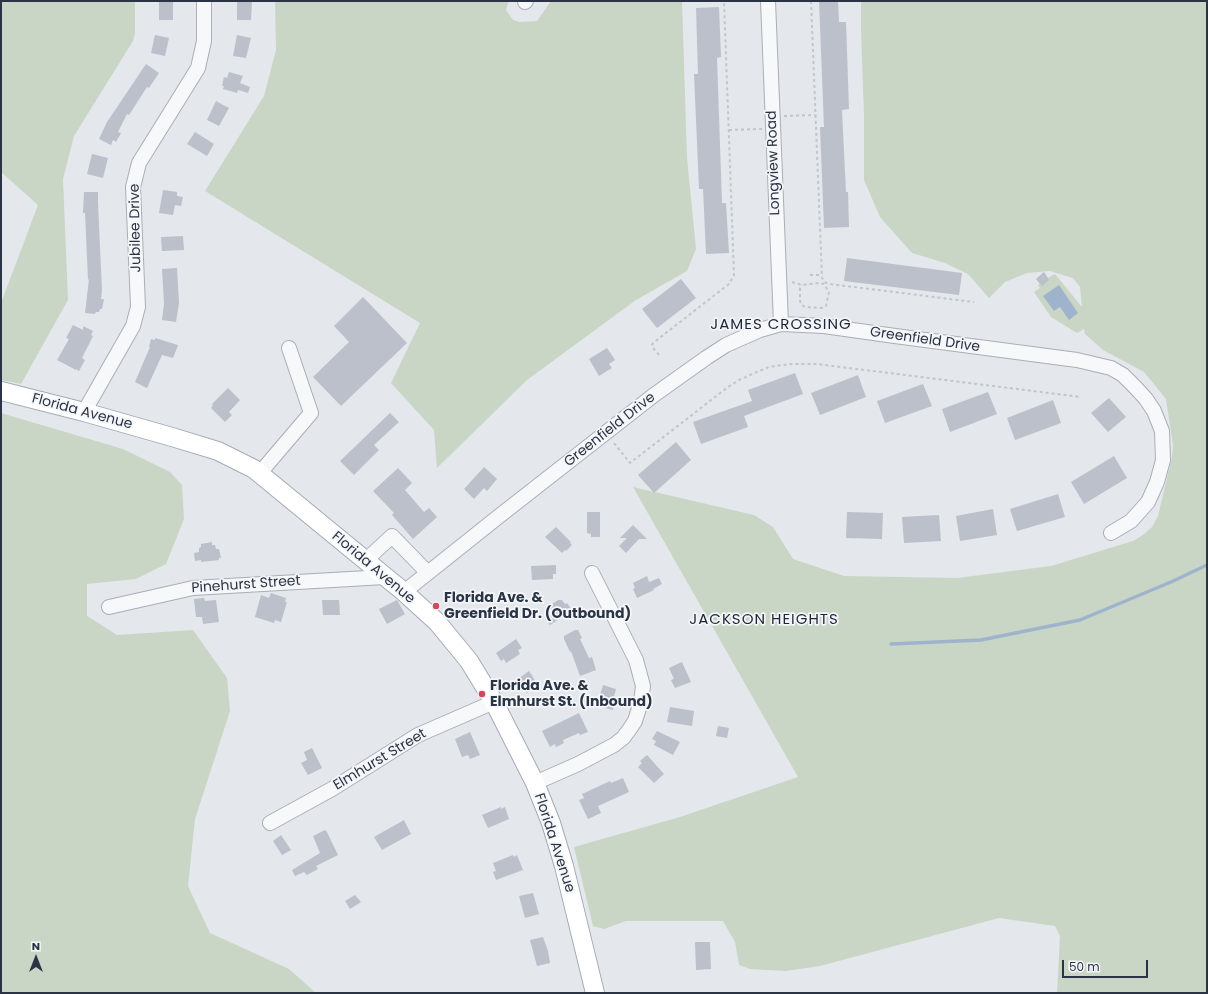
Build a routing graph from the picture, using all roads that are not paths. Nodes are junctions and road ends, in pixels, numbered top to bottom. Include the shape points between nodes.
1 (204, 1) edge
2 (768, 1) edge
3 (781, 324) junction
4 (289, 348) dead end
5 (1, 391) edge
6 (84, 412) junction
7 (259, 474) junction
8 (1111, 533) dead end
9 (365, 561) junction
10 (428, 573) junction
11 (592, 573) dead end
12 (385, 577) junction
13 (404, 592) junction
14 (109, 607) dead end
15 (494, 702) junction
16 (535, 783) junction
17 (270, 823) dead end
18 (595, 993) edge

1 - 6 street, Jubilee Drive via 204,41 198,68 139,163 133,187 138,307 133,326
2 - 3 street, Longview Road
3 - 8 street, Greenfield Drive via 824,326 1077,360 1111,368 1123,375 1154,411 1162,431 1163,460 1148,502 1131,521
3 - 10 street, Greenfield Drive via 726,345 706,358 654,395
4 - 7 street via 311,413
5 - 6 main road, Florida Avenue
6 - 7 main road, Florida Avenue via 218,451
7 - 9 main road, Florida Avenue
9 - 10 street via 392,536
9 - 12 main road, Florida Avenue
10 - 13 street, Greenfield Drive
11 - 16 street via 637,664 643,686 641,702 629,730 614,745
12 - 13 main road, Florida Avenue
12 - 14 street, Pinehurst Street via 193,588
13 - 15 main road, Florida Avenue via 437,622 469,662
15 - 16 main road, Florida Avenue
15 - 17 street, Elmhurst Street via 418,735 332,789
16 - 18 main road, Florida Avenue via 564,866

